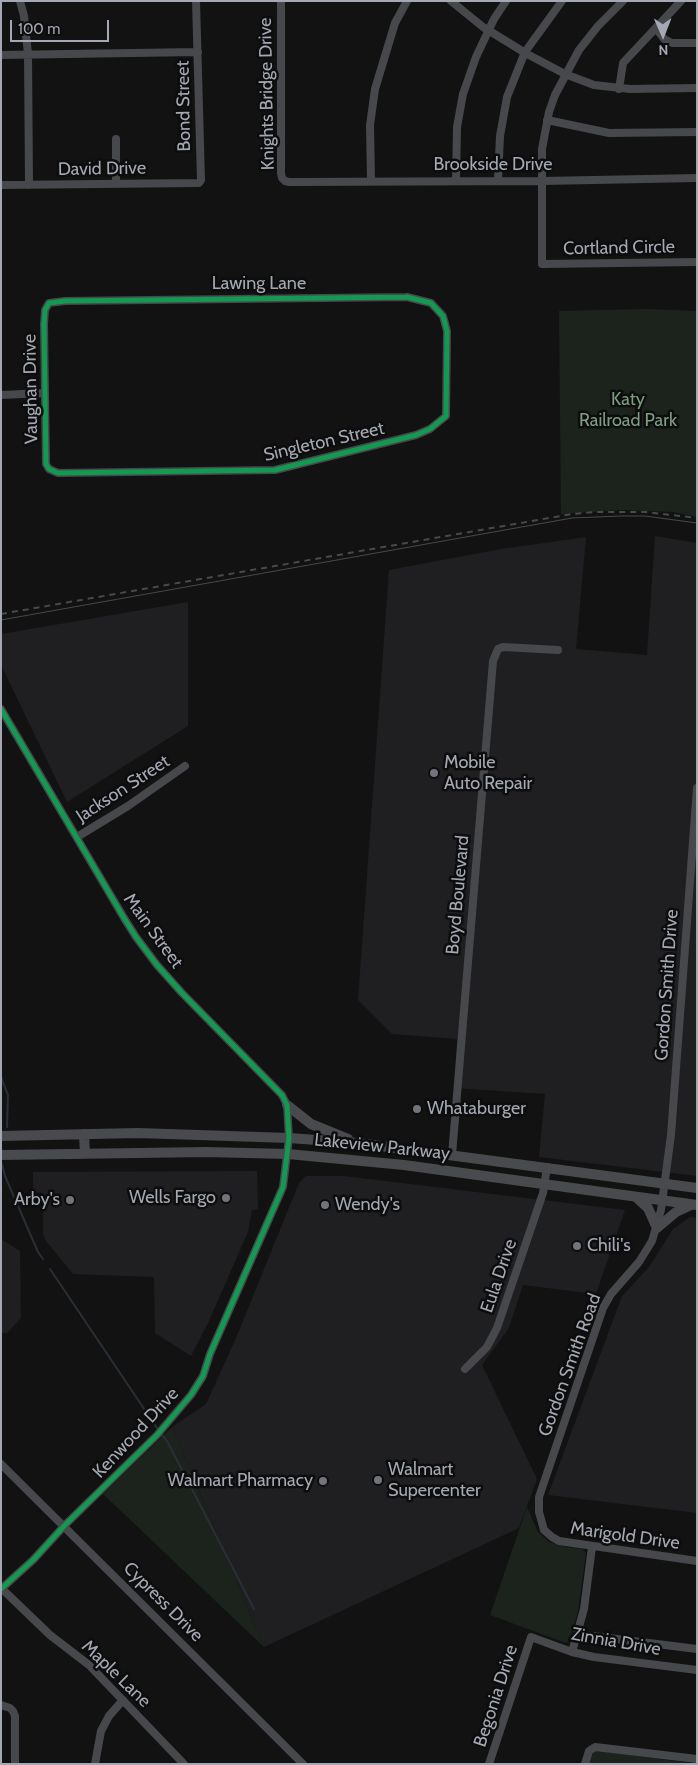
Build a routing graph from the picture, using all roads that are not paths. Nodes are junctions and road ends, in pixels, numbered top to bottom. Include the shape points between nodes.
1 (20, 1) edge
2 (196, 1) edge
3 (281, 1) edge
4 (407, 1) edge
5 (451, 1) edge
6 (506, 1) edge
7 (562, 1) edge
8 (623, 1) edge
9 (681, 1) edge
10 (656, 28) junction
11 (490, 31) junction
12 (697, 43) edge
13 (198, 52) junction
14 (525, 52) junction
15 (1, 54) edge
16 (28, 54) junction
17 (565, 74) junction
18 (697, 88) edge
19 (619, 89) junction
20 (548, 120) junction
21 (697, 132) edge
22 (116, 139) dead end
23 (697, 178) edge
24 (201, 180) joint
25 (456, 180) junction
26 (498, 180) junction
27 (371, 181) junction
28 (542, 181) junction
29 (290, 182) joint
30 (116, 183) junction
31 (1, 185) edge
32 (29, 185) junction
33 (697, 262) edge
34 (54, 302) joint
35 (447, 331) joint
36 (45, 393) junction
37 (1, 395) edge
38 (58, 473) joint
39 (558, 650) dead end
40 (1, 709) edge
41 (185, 766) dead end
42 (697, 788) edge
43 (77, 837) junction
44 (287, 1105) junction
45 (84, 1134) junction
46 (1, 1136) edge
47 (289, 1138) junction
48 (358, 1143) junction
49 (84, 1154) junction
50 (288, 1154) junction
51 (1, 1155) edge
52 (452, 1155) junction
53 (547, 1167) junction
54 (445, 1170) junction
55 (457, 1172) junction
56 (545, 1183) junction
57 (666, 1184) junction
58 (697, 1188) edge
59 (636, 1197) junction
60 (663, 1201) junction
61 (694, 1205) edge
62 (657, 1228) junction
63 (465, 1369) dead end
64 (1, 1464) edge
65 (545, 1480) joint
66 (65, 1525) junction
67 (592, 1547) junction
68 (697, 1561) edge
69 (1, 1588) edge
70 (577, 1634) junction
71 (531, 1637) joint
72 (697, 1649) edge
73 (572, 1652) junction
74 (697, 1670) edge
75 (123, 1700) junction
76 (1, 1705) edge
77 (697, 1759) edge
78 (16, 1764) edge
79 (96, 1764) edge
80 (184, 1764) edge
81 (303, 1764) edge
82 (489, 1764) edge
83 (585, 1764) edge

1 - 16 street
2 - 13 street, Bond Street
3 - 29 street, Knights Bridge Drive via 281,173 282,178
4 - 27 street via 395,23 375,89 370,132
5 - 11 street
6 - 11 street
7 - 14 street
8 - 17 street via 598,26
9 - 10 street
10 - 12 street via 664,39 672,43
10 - 19 street via 623,63
11 - 14 street
11 - 25 street via 470,75 460,111
13 - 16 street
13 - 24 street, Bond Street
14 - 17 street
14 - 26 street via 507,97 500,136
15 - 16 street
16 - 32 street
17 - 19 street via 594,86
17 - 20 street
18 - 19 street
20 - 21 street via 608,133
20 - 28 street via 542,149
22 - 30 street
23 - 28 street, Brookside Drive
24 - 30 street, David Drive via 199,183
25 - 26 street, Brookside Drive
25 - 27 street, Brookside Drive
26 - 28 street, Brookside Drive
27 - 29 street, Brookside Drive
28 - 33 street, Cortland Circle via 542,264
30 - 32 street, David Drive
31 - 32 street, David Drive
34 - 35 street, Lawing Lane via 406,297 431,304 443,316
34 - 36 street, Vaughan Drive via 47,306 44,314
35 - 38 street, Singleton Street via 446,416 430,429 275,470
36 - 37 street
36 - 38 street, Vaughan Drive via 46,464
39 - 52 street, Boyd Boulevard via 508,646 498,649 493,661
40 - 43 street, Main Street
41 - 43 street, Jackson Street
42 - 57 street, Gordon Smith Drive
43 - 44 street, Main Street via 124,918 158,965 206,1018 260,1070
44 - 47 street
44 - 48 main road via 310,1124
45 - 46 main road, Lakeview Parkway
45 - 47 main road, Lakeview Parkway
45 - 49 main road
47 - 48 main road, Lakeview Parkway
47 - 50 street
48 - 52 main road, Lakeview Parkway
49 - 50 main road, Lakeview Parkway
49 - 51 main road, Lakeview Parkway
50 - 54 main road, Lakeview Parkway
50 - 66 street, Kenwood Drive via 283,1187 191,1395 145,1447
52 - 53 main road, Lakeview Parkway
52 - 54 main road
52 - 55 main road
53 - 56 street, Eula Drive
53 - 57 main road, Lakeview Parkway
54 - 55 main road, Lakeview Parkway
55 - 56 main road, Lakeview Parkway
56 - 59 main road, Lakeview Parkway
56 - 63 street, Eula Drive via 497,1328 487,1347
57 - 58 main road, Lakeview Parkway
57 - 60 street, Gordon Smith Road
59 - 60 main road, Lakeview Parkway
59 - 62 main road via 648,1208
60 - 61 main road, Lakeview Parkway
60 - 62 street, Gordon Smith Road
61 - 62 main road via 676,1212
62 - 65 street, Gordon Smith Road via 639,1262 611,1294 604,1308
64 - 66 street, Cypress Drive
65 - 67 street, Marigold Drive via 538,1512 544,1530 560,1541
66 - 69 street, Kenwood Drive
66 - 81 street, Cypress Drive
67 - 68 street, Marigold Drive
67 - 70 street via 584,1609
69 - 75 street, Maple Lane via 50,1635 90,1664
70 - 72 street
70 - 73 street
71 - 73 street, Zinnia Drive
71 - 82 street, Begonia Drive
73 - 74 street, Zinnia Drive
75 - 79 street via 101,1731
75 - 80 street, Maple Lane
76 - 78 street via 10,1708 15,1716
77 - 83 street via 595,1747 589,1751

